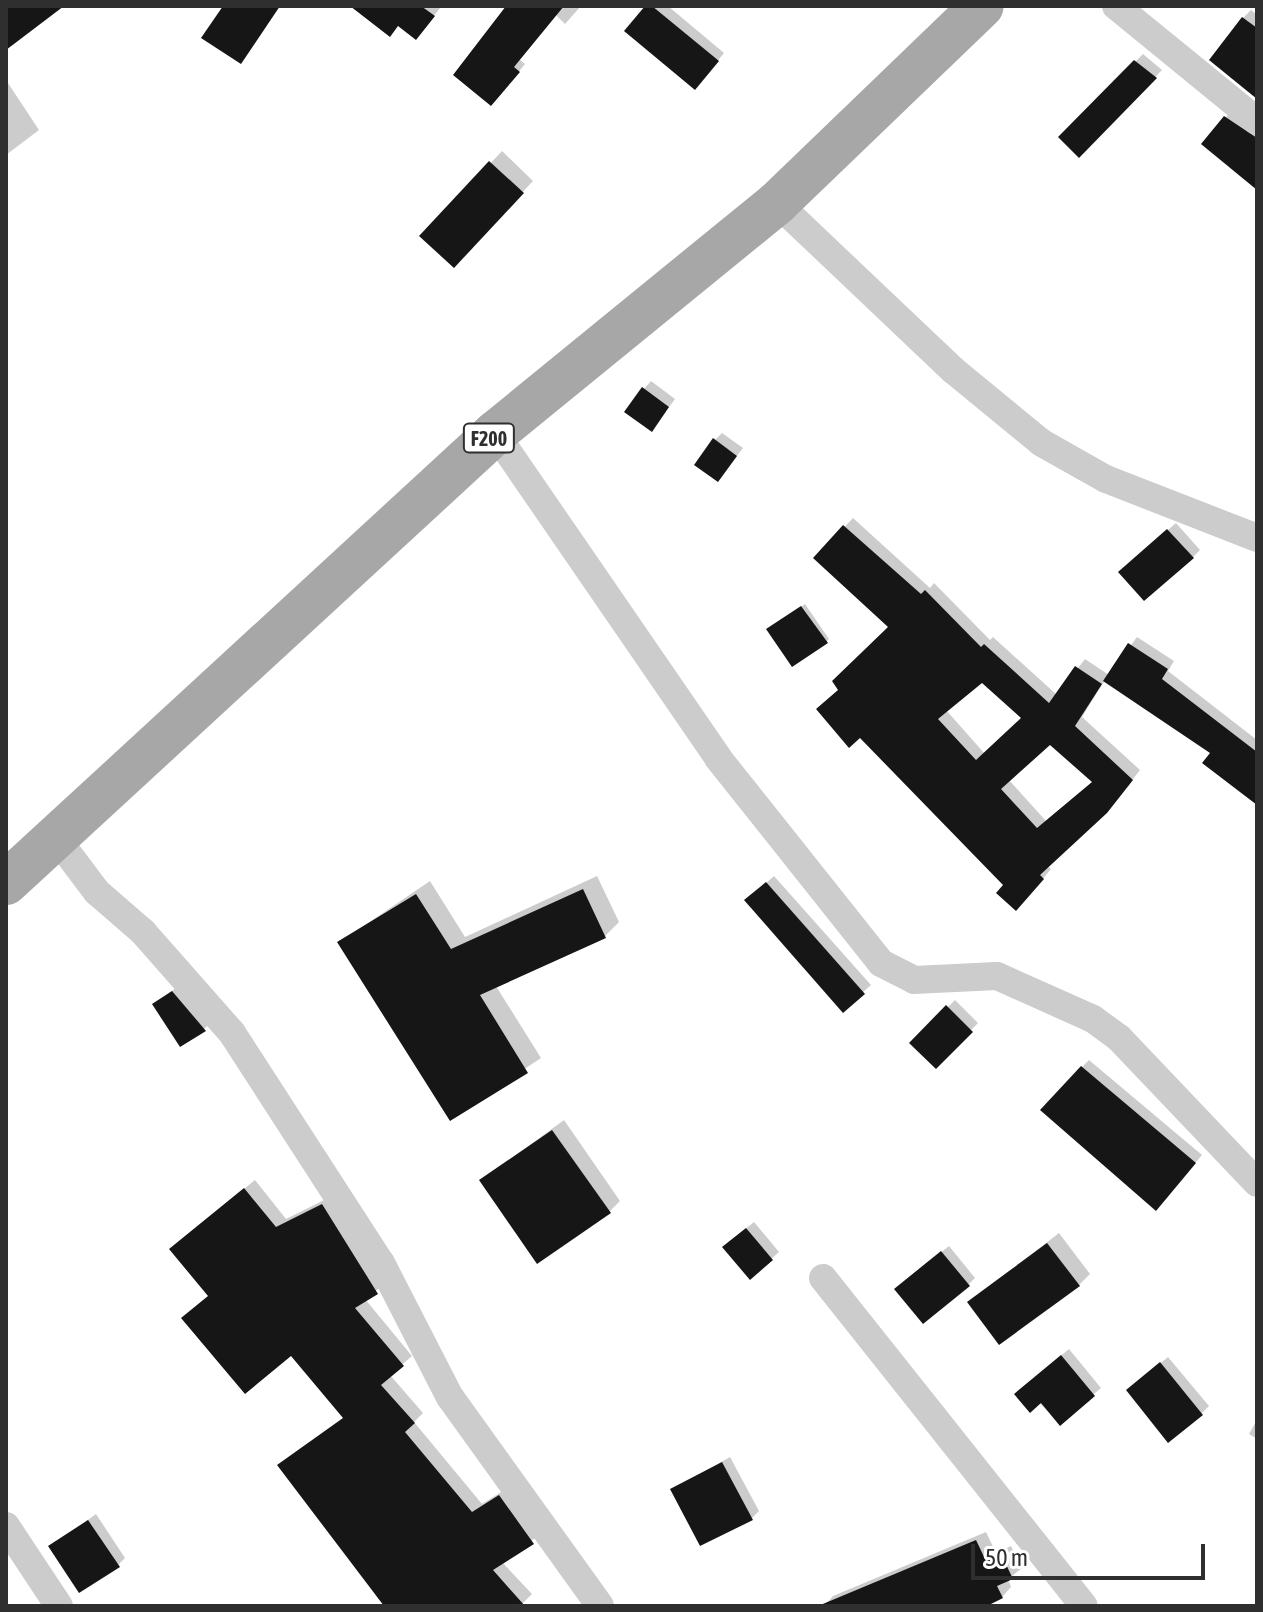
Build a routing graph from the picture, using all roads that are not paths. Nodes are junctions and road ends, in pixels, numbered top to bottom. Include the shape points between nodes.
1 (982, 6) edge
2 (1116, 6) edge
3 (1257, 121) edge
4 (777, 203) junction
5 (495, 433) junction
6 (1257, 538) edge
7 (54, 835) junction
8 (6, 883) edge
9 (1257, 1183) edge
10 (823, 1278) dead end
11 (6, 1526) edge
12 (59, 1606) edge
13 (600, 1606) edge
14 (1084, 1606) edge

1 - 4 main road, F200
2 - 3 street
4 - 5 main road, F200
4 - 6 street via 953,370 1042,443 1106,479
5 - 7 main road, F200
5 - 9 street via 718,758 881,963 914,980 997,976 1093,1019 1119,1038
7 - 8 main road, F200
7 - 13 street via 97,892 143,932 232,1033 381,1263 450,1397
10 - 14 street
11 - 12 street

